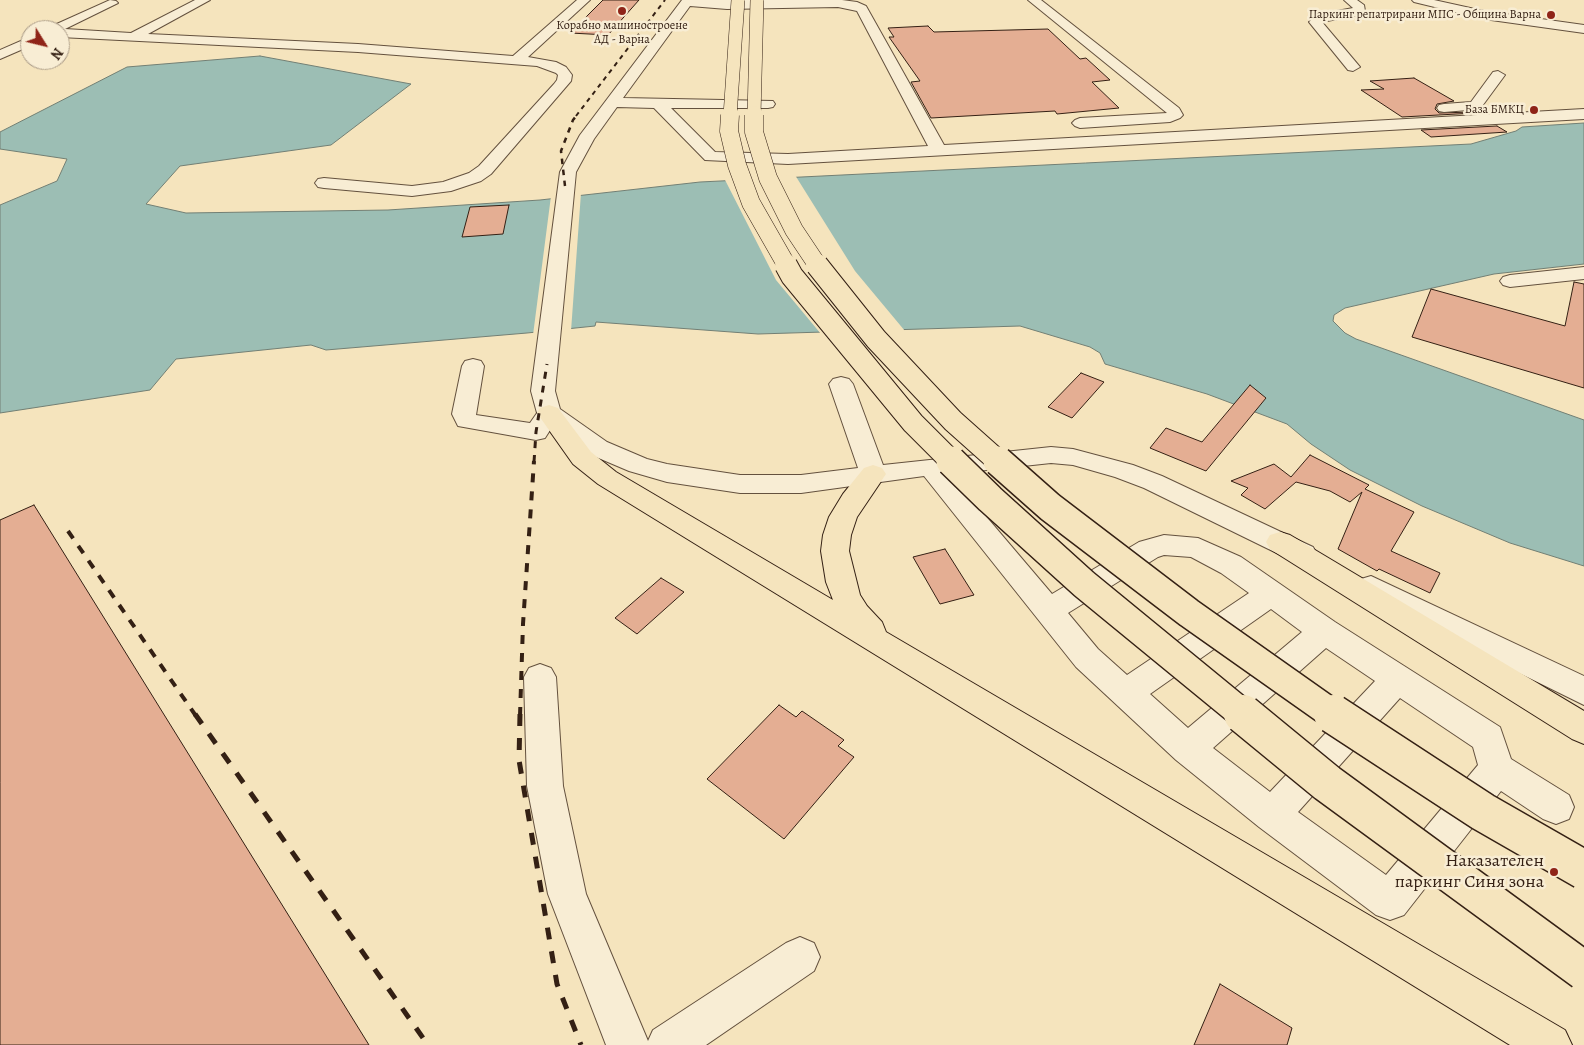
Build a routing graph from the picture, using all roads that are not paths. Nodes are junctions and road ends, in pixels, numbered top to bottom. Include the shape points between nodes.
1 (101, 0) edge
2 (204, 0) edge
3 (584, 0) edge
4 (738, 0) edge
5 (757, 0) edge
6 (1034, 0) edge
7 (1350, 0) edge
8 (1418, 0) edge
9 (688, 1) edge
10 (853, 2) edge
11 (70, 23) edge
12 (1584, 29) edge
13 (70, 33) edge
14 (134, 36) junction
15 (20, 46) edge
16 (0, 56) edge
17 (517, 60) junction
18 (1353, 66) dead end
19 (1498, 75) dead end
20 (612, 102) junction
21 (658, 104) junction
22 (768, 104) dead end
23 (1584, 114) edge
24 (1064, 124) dead end
25 (1368, 125) junction
26 (948, 132) dead end
27 (929, 133) junction
28 (938, 150) junction
29 (324, 183) dead end
30 (1584, 273) edge
31 (1510, 282) dead end
32 (473, 366) dead end
33 (841, 384) dead end
34 (549, 413) junction
35 (930, 467) junction
36 (873, 474) junction
37 (1280, 542) junction
38 (1272, 593) junction
39 (1049, 610) junction
40 (1324, 631) junction
41 (894, 652) junction
42 (540, 677) dead end
43 (1397, 679) junction
44 (1584, 691) edge
45 (1126, 693) junction
46 (1584, 729) edge
47 (1188, 749) junction
48 (1497, 768) junction
49 (1556, 807) dead end
50 (1272, 815) junction
51 (1584, 870) edge
52 (800, 957) dead end
53 (1584, 971) edge
54 (628, 1045) edge
55 (668, 1045) edge
56 (1550, 1045) edge

1 - 11 street via 112,4
2 - 14 street
3 - 17 street
4 - 53 highway, bridge via 729,131 751,203 792,276 913,422 990,499 1084,584 1327,783
5 - 51 highway, bridge via 754,132 768,178 794,230 823,274 876,339 953,421 1050,506 1196,619 1323,708 1483,812
6 - 24 street via 1174,111 1170,117
7 - 18 street via 1360,8 1359,11 1320,18 1315,22
8 - 12 street via 1484,15
9 - 10 street via 727,5
9 - 20 street
10 - 27 street via 862,9
13 - 14 street
14 - 17 street
15 - 16 street
17 - 29 street via 551,65 561,70 565,75 564,81 475,177 445,187 412,191
19 - 25 street via 1475,106 1430,108
20 - 21 street
20 - 34 street via 578,150 565,186 543,391
21 - 22 street
21 - 28 street via 711,157 788,159
23 - 25 street
25 - 28 street
26 - 27 street
27 - 28 street
30 - 31 street
32 - 34 street via 464,414 467,421 536,432
33 - 36 street
34 - 36 street via 598,448 638,465 675,475 770,485
34 - 41 highway via 582,458 607,478
35 - 36 street
35 - 37 street via 1051,455 1073,457 1153,482
35 - 39 street
36 - 41 highway via 843,517 835,551 841,582 851,606 869,630
37 - 44 street
37 - 46 highway
38 - 39 street via 1216,556 1198,548 1164,545 1150,549
38 - 40 street
38 - 45 street
39 - 45 street via 1087,658
40 - 43 street
40 - 47 street
41 - 56 highway
42 - 54 street via 546,786 567,894
43 - 48 street via 1488,738
43 - 50 street
45 - 47 street
47 - 50 street
48 - 49 street
48 - 50 street via 1390,901
52 - 55 street

